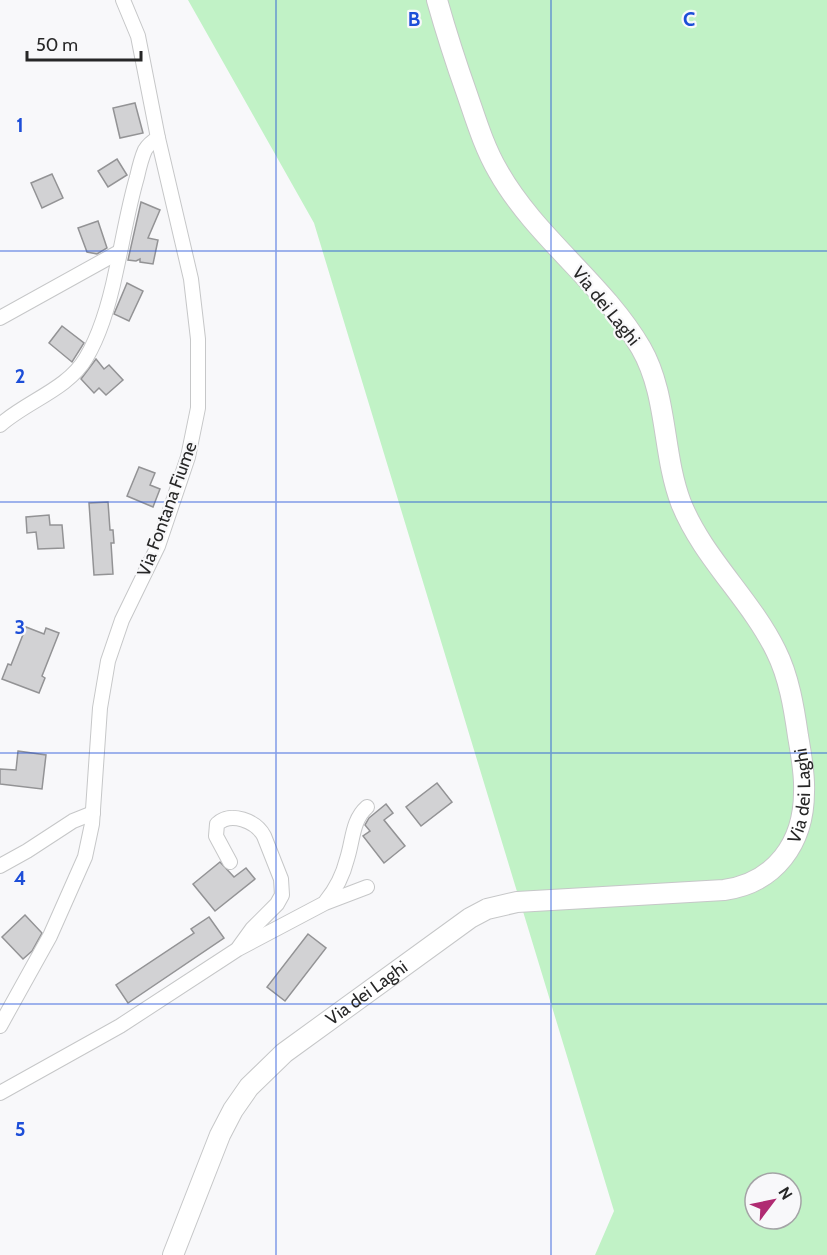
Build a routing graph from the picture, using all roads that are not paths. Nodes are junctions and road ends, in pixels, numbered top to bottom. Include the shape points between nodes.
1 (123, 0) edge
2 (437, 0) edge
3 (158, 138) junction
4 (119, 252) junction
5 (0, 318) edge
6 (0, 425) edge
7 (367, 807) dead end
8 (94, 809) junction
9 (230, 862) dead end
10 (0, 866) edge
11 (367, 887) dead end
12 (325, 903) junction
13 (238, 949) junction
14 (0, 1026) edge
15 (0, 1093) edge
16 (173, 1255) edge

1 - 3 street, Via Fontana Fiume via 138,36
2 - 16 main road, Via dei Laghi via 495,166 520,203 642,350 654,379 681,503 704,546 755,616 779,657 790,694 803,772 801,822 783,860 760,879 742,886 700,892 517,902 487,909 470,918 261,1072 240,1098 220,1134
3 - 4 street via 145,151
3 - 8 street, Via Fontana Fiume via 195,298 198,408 188,457 158,546 110,652 100,708
4 - 5 street
4 - 6 street via 108,302 82,364 59,386 23,406
7 - 12 street via 358,818 342,874
8 - 10 street
8 - 14 street, Via Fontana Fiume via 79,874
9 - 13 street via 216,836 217,824 228,819 254,824 264,836 283,889 280,899
11 - 12 street
12 - 13 street
13 - 15 street via 120,1026

